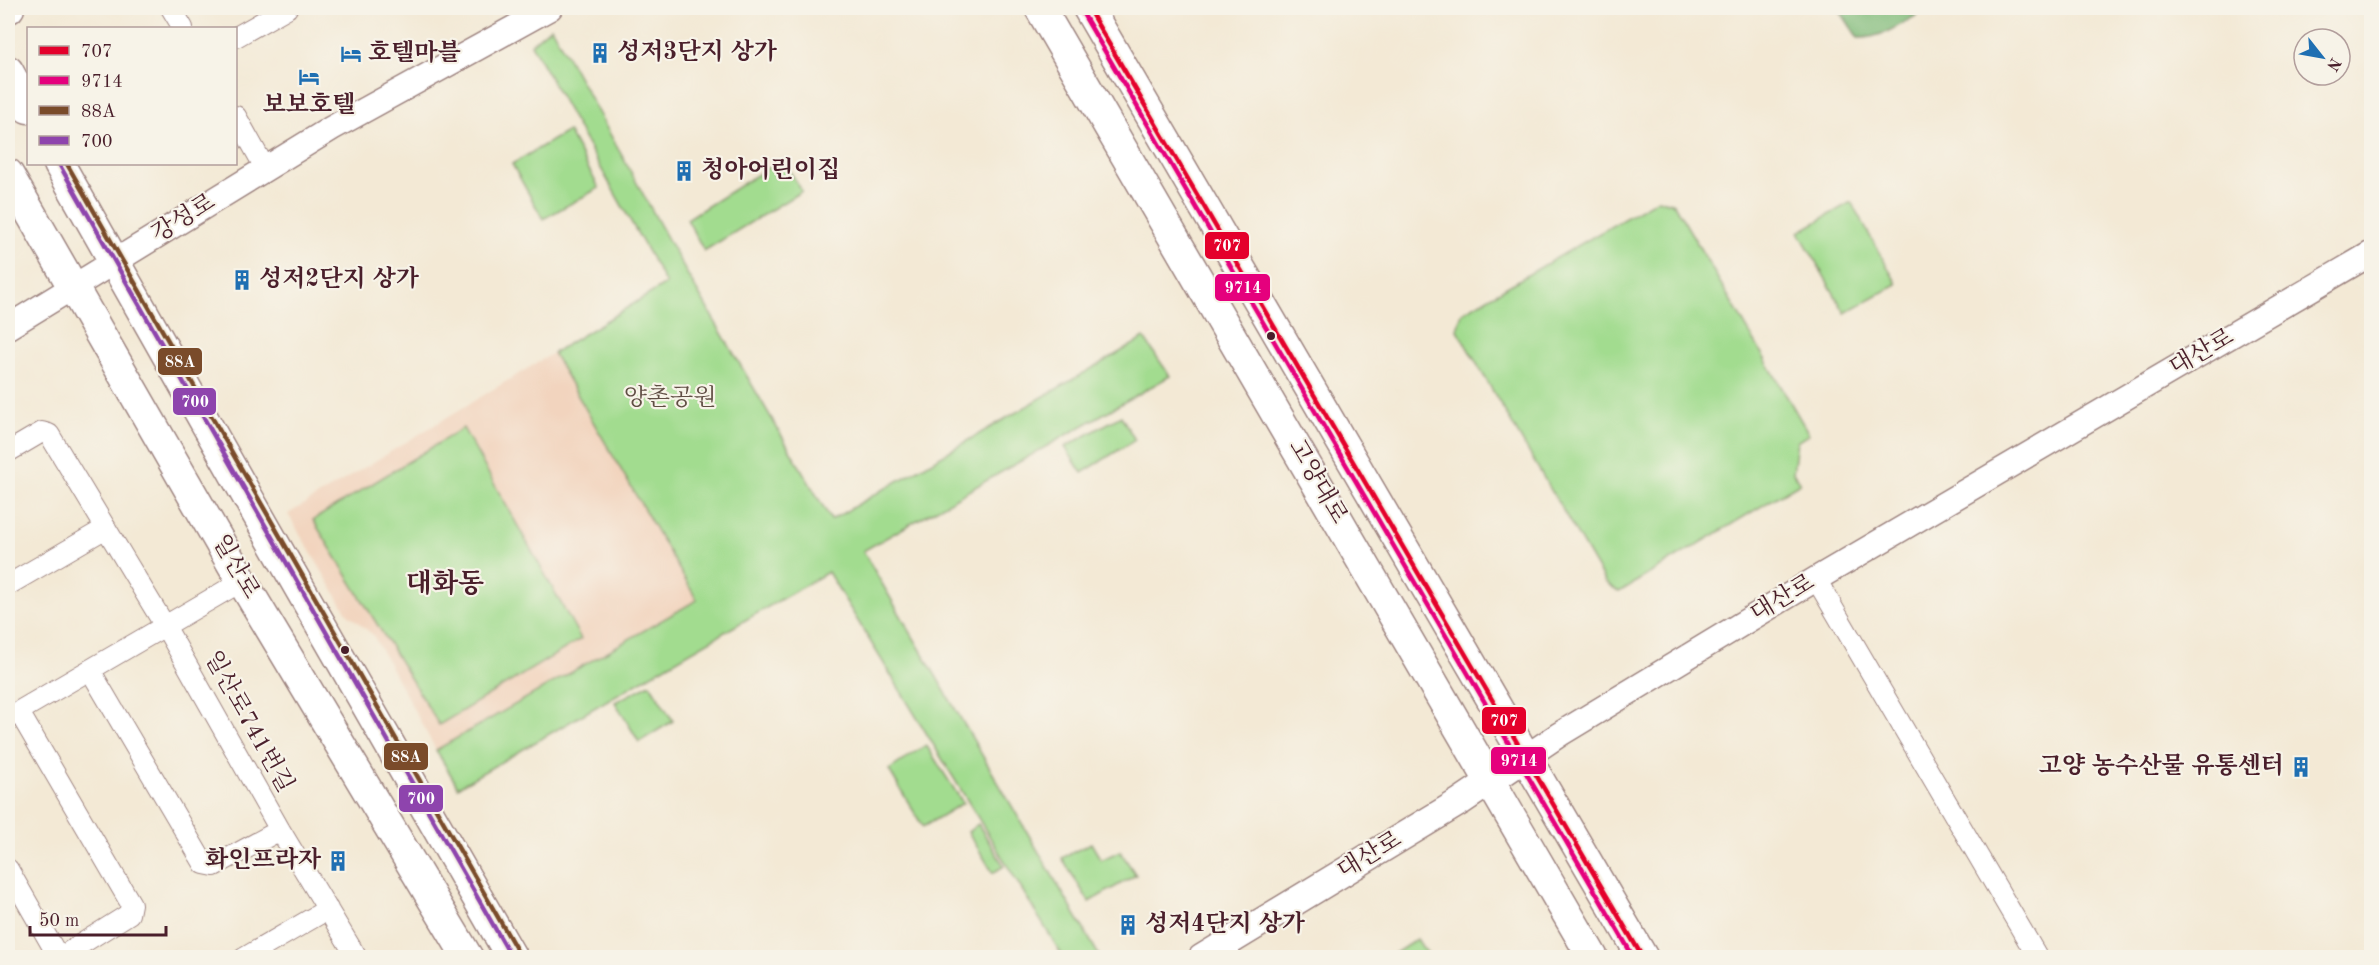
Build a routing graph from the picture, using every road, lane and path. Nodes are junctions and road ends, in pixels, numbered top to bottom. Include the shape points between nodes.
1 (171, 8) edge
2 (287, 8) edge
3 (550, 8) edge
4 (1040, 8) edge
5 (1088, 8) edge
6 (182, 27) edge
7 (237, 36) edge
8 (8, 71) edge
9 (27, 106) edge
10 (237, 118) edge
11 (60, 165) edge
12 (265, 168) junction
13 (8, 174) edge
14 (2372, 253) edge
15 (114, 262) junction
16 (72, 286) junction
17 (8, 327) edge
18 (8, 452) edge
19 (106, 528) junction
20 (1816, 579) junction
21 (242, 580) junction
22 (8, 585) edge
23 (165, 626) junction
24 (90, 670) junction
25 (13, 715) edge
26 (1526, 757) junction
27 (1490, 781) junction
28 (284, 836) junction
29 (8, 869) edge
30 (328, 909) junction
31 (59, 957) edge
32 (244, 957) edge
33 (357, 957) edge
34 (468, 957) edge
35 (512, 957) edge
36 (1202, 957) edge
37 (1593, 957) edge
38 (1643, 957) edge
39 (2038, 957) edge

1 - 6 street
2 - 7 street
3 - 12 street, 강성로
4 - 27 main road, 고양대로
5 - 26 main road, 고양대로
8 - 9 main road
10 - 12 street
11 - 15 main road, 일산로
12 - 15 street, 강성로
13 - 16 main road, 일산로
14 - 20 street, 대산로
15 - 16 street, 강성로
15 - 35 main road, 일산로
16 - 17 street, 강성로
16 - 21 main road, 일산로
18 - 19 street, 일산로741번길 via 42,432 49,434
19 - 22 street
19 - 23 street, 일산로741번길
20 - 26 street, 대산로
20 - 39 street
21 - 23 street
21 - 34 main road, 일산로
23 - 24 street
23 - 28 street, 일산로741번길
24 - 25 street
24 - 28 street via 204,864 214,866
25 - 31 street via 131,904 129,915
26 - 27 main road, 대산로
26 - 38 main road, 고양대로
27 - 36 main road, 대산로
27 - 37 main road, 고양대로
28 - 30 street, 일산로741번길
29 - 31 street
30 - 32 street
30 - 33 street, 일산로741번길

